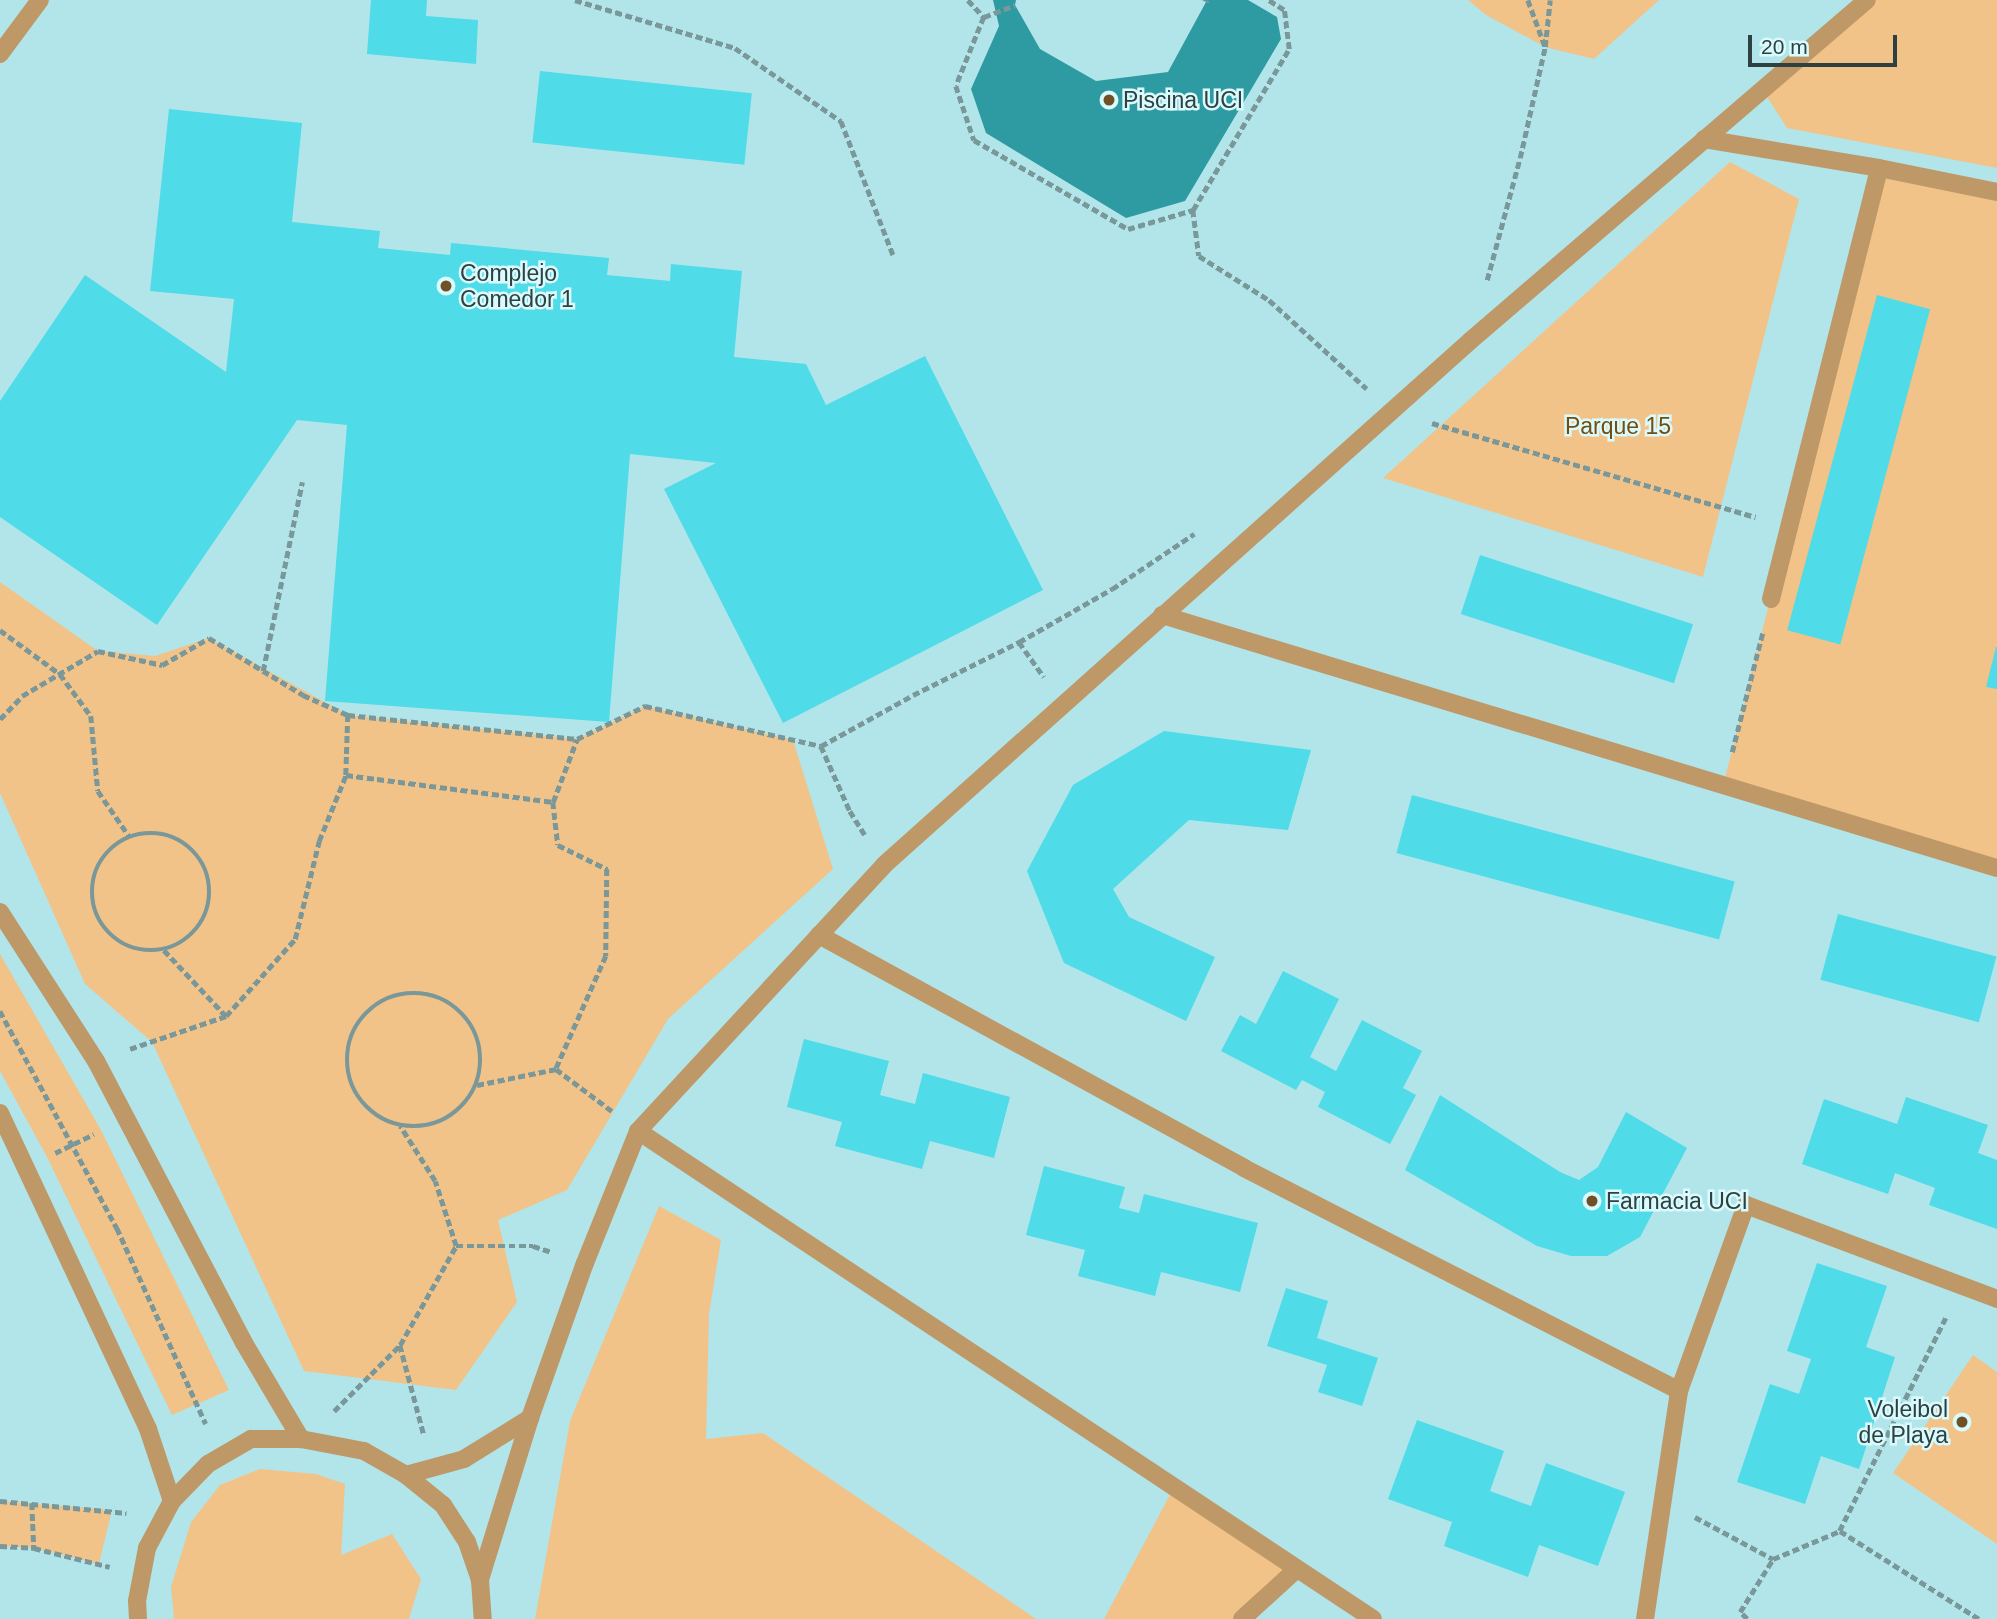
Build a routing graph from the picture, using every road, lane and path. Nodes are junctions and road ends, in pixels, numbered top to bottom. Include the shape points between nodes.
1 (40, 0) edge
2 (575, 0) edge
3 (968, 0) edge
4 (1268, 0) edge
5 (1528, 0) edge
6 (1550, 0) edge
7 (1867, 0) edge
8 (1015, 5) dead end
9 (984, 17) junction
10 (1545, 47) junction
11 (0, 54) edge
12 (1704, 139) junction
13 (1879, 168) junction
14 (1997, 192) edge
15 (1192, 210) junction
16 (894, 257) dead end
17 (1470, 341) junction
18 (1392, 411) junction
19 (302, 482) dead end
20 (1789, 526) junction
21 (1194, 534) dead end
22 (1771, 599) joint
23 (1161, 615) junction
24 (0, 630) edge
25 (1019, 642) junction
26 (262, 671) junction
27 (60, 674) junction
28 (1063, 703) junction
29 (348, 715) junction
30 (0, 719) edge
31 (577, 739) junction
32 (821, 746) junction
33 (346, 775) junction
34 (1723, 786) junction
35 (553, 803) junction
36 (130, 836) junction
37 (884, 865) junction
38 (1997, 868) edge
39 (0, 912) edge
40 (819, 934) junction
41 (164, 950) junction
42 (0, 1011) edge
43 (226, 1016) junction
44 (96, 1061) junction
45 (556, 1069) junction
46 (477, 1085) junction
47 (0, 1113) edge
48 (127, 1118) junction
49 (401, 1126) junction
50 (638, 1131) junction
51 (72, 1145) junction
52 (26, 1168) junction
53 (456, 1246) junction
54 (586, 1263) junction
55 (1962, 1286) junction
56 (1997, 1299) edge
57 (400, 1345) junction
58 (1679, 1391) junction
59 (530, 1418) junction
60 (301, 1439) junction
61 (221, 1457) junction
62 (433, 1468) junction
63 (406, 1475) junction
64 (1663, 1499) junction
65 (0, 1501) edge
66 (172, 1501) junction
67 (32, 1503) junction
68 (161, 1521) junction
69 (1840, 1531) junction
70 (0, 1546) edge
71 (34, 1548) junction
72 (1773, 1559) junction
73 (1297, 1569) junction
74 (141, 1575) junction
75 (480, 1580) junction
76 (138, 1619) edge
77 (483, 1619) edge
78 (1242, 1619) edge
79 (1373, 1619) edge
80 (1645, 1619) edge
81 (1747, 1619) edge
82 (1979, 1619) edge

1 - 11 street
2 - 16 path via 735,48 841,121
3 - 9 path
4 - 15 path via 1284,10 1289,49
5 - 10 path
6 - 10 path
7 - 12 street
8 - 9 path
9 - 15 path via 956,86 974,139 1128,229
10 - 17 path
12 - 13 street
12 - 17 street
13 - 14 street
13 - 20 street
15 - 18 path via 1199,256 1269,300
17 - 18 street
18 - 20 path
18 - 23 street
19 - 26 path
20 - 22 street
21 - 25 path via 1112,589
22 - 34 path
23 - 28 street
23 - 34 street
24 - 27 path
25 - 28 path
25 - 32 path
26 - 27 path via 209,638 162,665 98,651
26 - 29 path
27 - 30 path via 22,696
27 - 36 path via 91,716 98,791
28 - 37 street
29 - 31 path
29 - 33 path
31 - 32 path via 645,706
31 - 35 path
32 - 37 path via 850,811
33 - 35 path
33 - 43 path via 319,841 295,939
34 - 38 street
35 - 45 path via 558,845 607,869 606,956
36 - 41 path via 112,846 100,861 93,880 95,909 109,934 125,946
36 - 41 path via 167,834 185,842 208,873 211,893 207,912 182,943
37 - 40 street
39 - 44 street
40 - 50 street
40 - 58 street via 1244,1168
41 - 43 path
42 - 51 path
43 - 44 path
44 - 48 street
45 - 46 path
45 - 50 path
46 - 49 path via 464,1105 445,1119 424,1127
46 - 49 path via 482,1062 478,1039 467,1018 452,1003 433,995 411,992 391,996 357,1023 346,1063 362,1102 379,1118
47 - 52 street
48 - 51 path
48 - 60 street via 244,1343
49 - 53 path via 435,1181
50 - 54 street
50 - 73 street
51 - 52 path
51 - 61 path via 117,1228
52 - 66 street via 148,1429
53 - 54 path via 533,1247
53 - 57 path
54 - 59 street
55 - 56 street
55 - 58 street via 1746,1205
55 - 69 path
57 - 60 path via 354,1394
57 - 62 path
58 - 64 street
59 - 62 street via 464,1459
59 - 75 street
60 - 61 street via 251,1439
60 - 63 street via 365,1451
61 - 66 street
62 - 63 street
63 - 75 street via 443,1505 467,1542
64 - 72 path
64 - 80 street
65 - 67 path
66 - 68 street
67 - 68 path via 112,1510
67 - 71 path
68 - 74 street via 147,1548
69 - 72 path
69 - 82 path
70 - 71 path
71 - 74 path
72 - 81 path via 1740,1612
73 - 78 street
73 - 79 street
74 - 76 street
75 - 77 street

